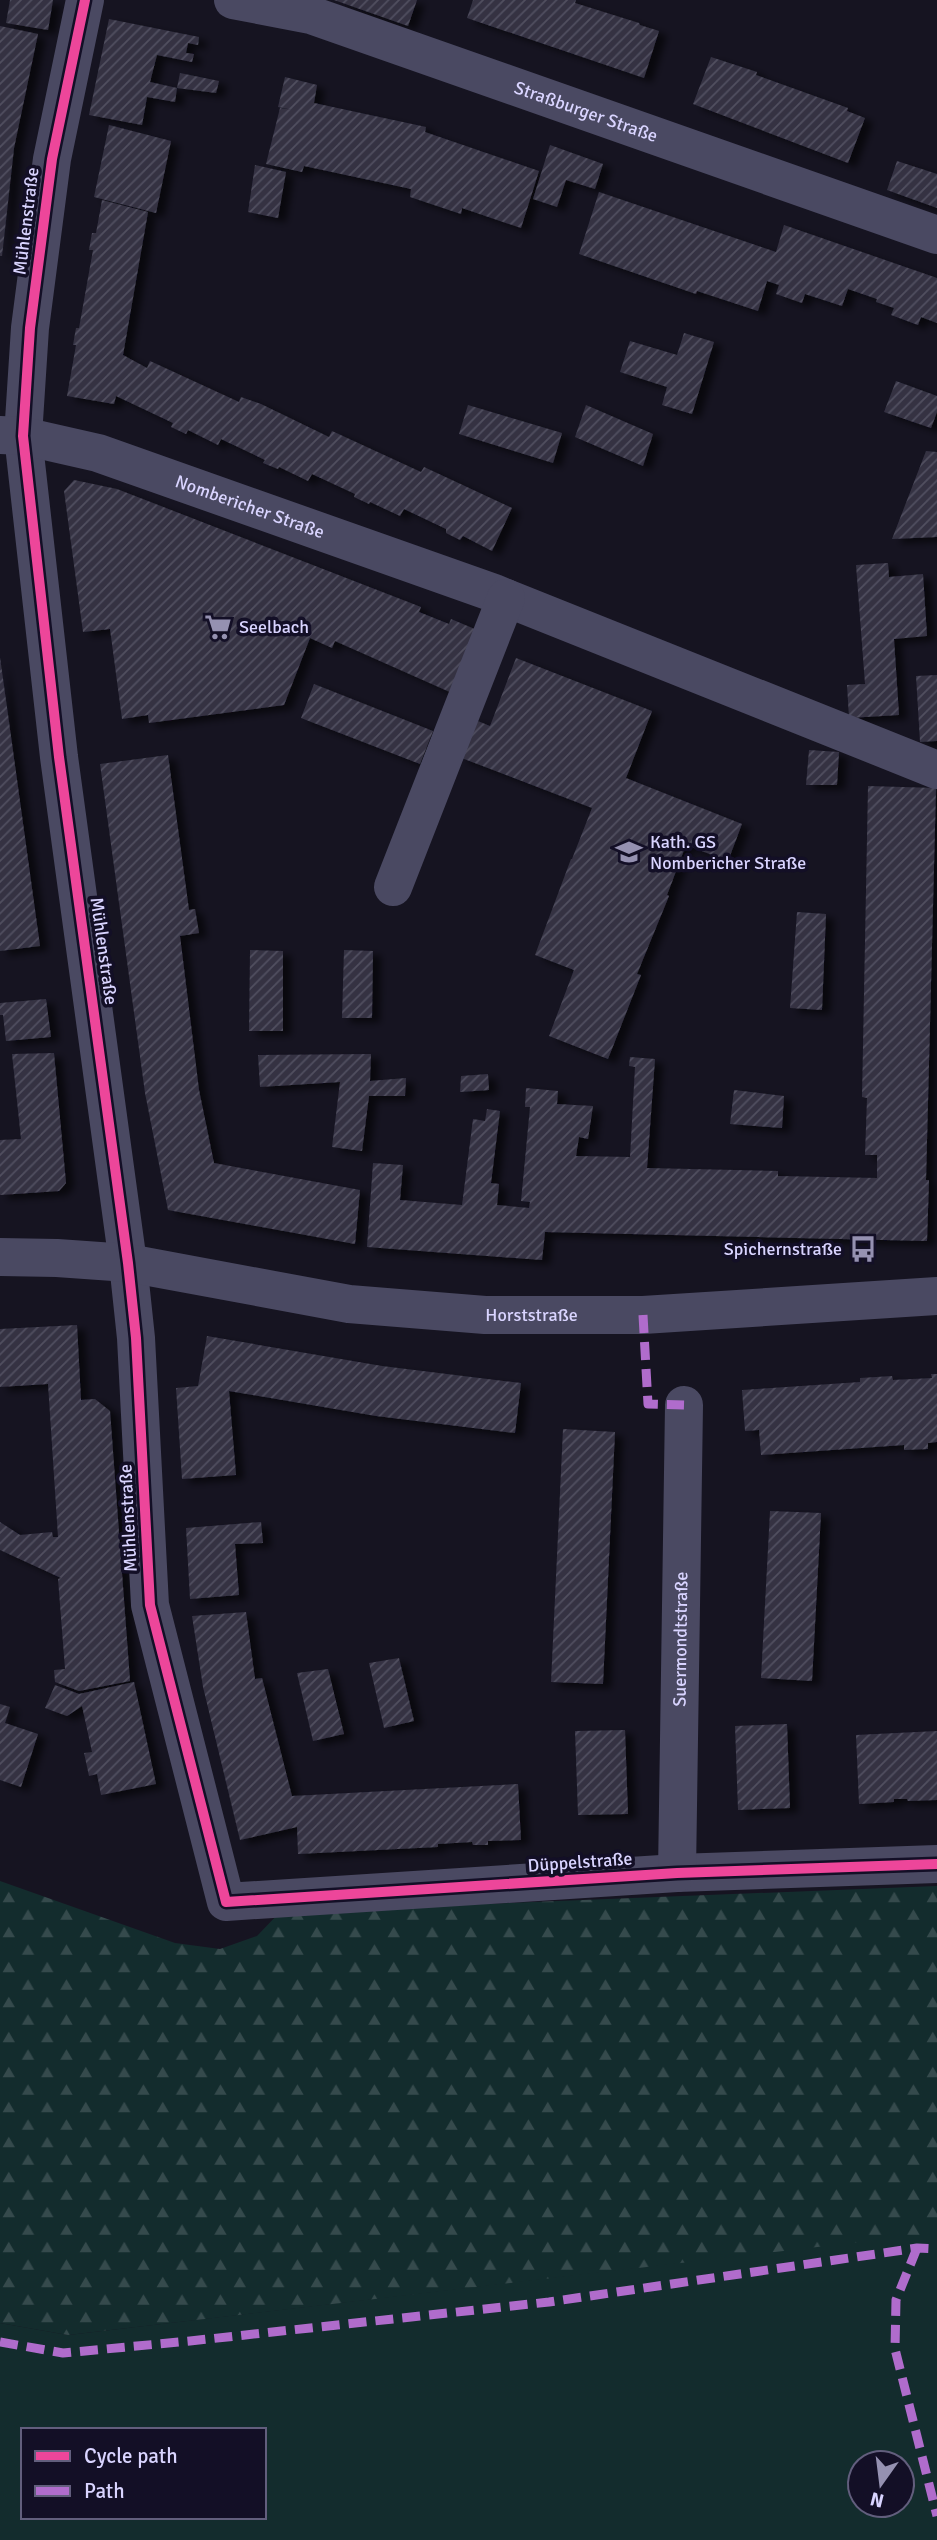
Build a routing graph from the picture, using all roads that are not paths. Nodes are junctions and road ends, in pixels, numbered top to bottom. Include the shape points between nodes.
1 (85, 0) edge
2 (233, 0) edge
3 (937, 235) edge
4 (12, 436) edge
5 (500, 596) junction
6 (937, 770) edge
7 (393, 887) dead end
8 (0, 1257) edge
9 (128, 1263) junction
10 (937, 1296) edge
11 (684, 1405) dead end
12 (937, 1864) edge
13 (677, 1873) junction
14 (226, 1902) joint

1 - 4 street, Mühlenstraße via 52,159
2 - 3 street, Straßburger Straße via 311,15
4 - 5 street, Nombericher Straße via 99,453
4 - 9 street, Mühlenstraße
5 - 6 street, Nombericher Straße
5 - 7 street
8 - 9 street, Horststraße
9 - 10 street, Horststraße via 349,1304 485,1315 643,1315
9 - 14 street, Mühlenstraße via 150,1605
11 - 13 street, Suermondtstraße
12 - 13 street, Düppelstraße
13 - 14 street, Düppelstraße

